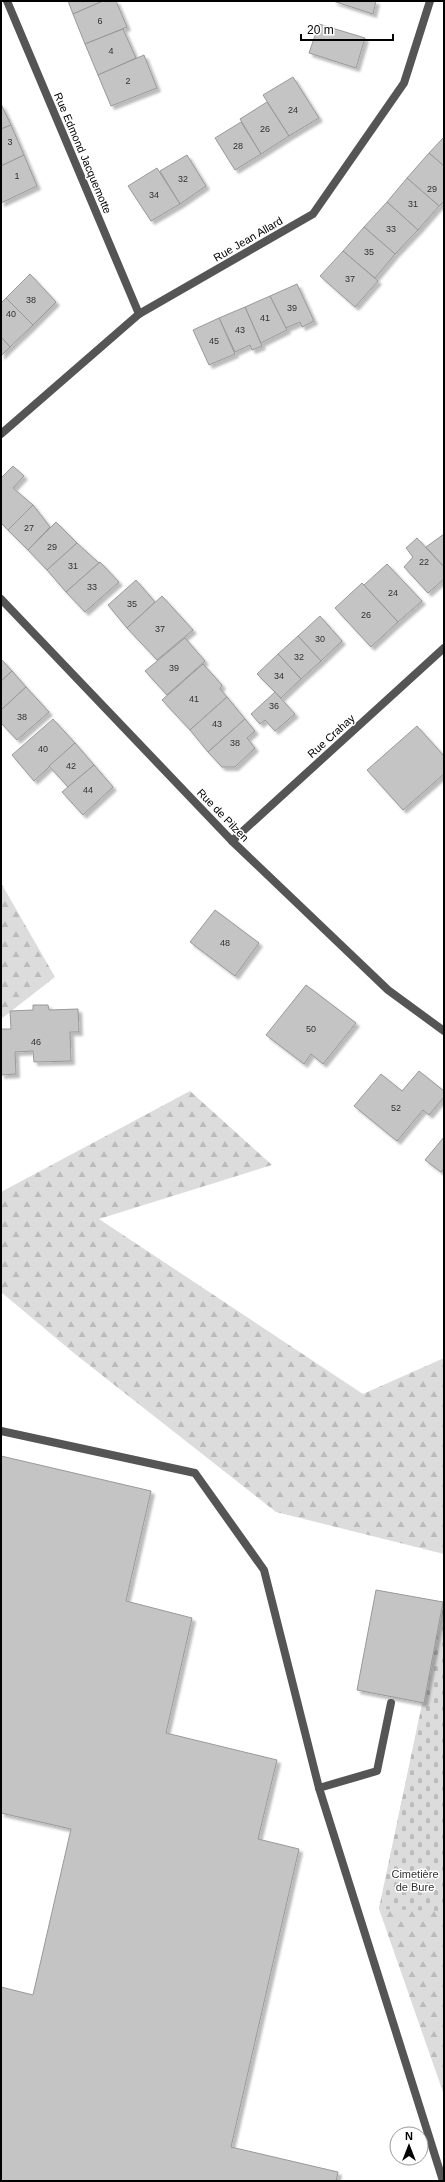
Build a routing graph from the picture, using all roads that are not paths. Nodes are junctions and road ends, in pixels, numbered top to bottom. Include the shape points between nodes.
1 (7, 1) edge
2 (430, 1) edge
3 (139, 314) junction
4 (1, 434) edge
5 (1, 599) edge
6 (444, 648) edge
7 (232, 841) junction
8 (444, 1031) edge
9 (1, 1431) edge
10 (391, 1703) dead end
11 (319, 1788) junction
12 (443, 2181) edge

1 - 3 street, Rue Edmond Jacquemotte
2 - 3 street, Rue Jean Allard via 404,84 313,214
3 - 4 street, Rue Jean Allard
5 - 7 street, Rue de Pilzen
6 - 7 street, Rue Crahay
7 - 8 street, Rue de Pilzen via 388,990
9 - 11 street via 195,1473 264,1570
10 - 11 street via 377,1771
11 - 12 street

